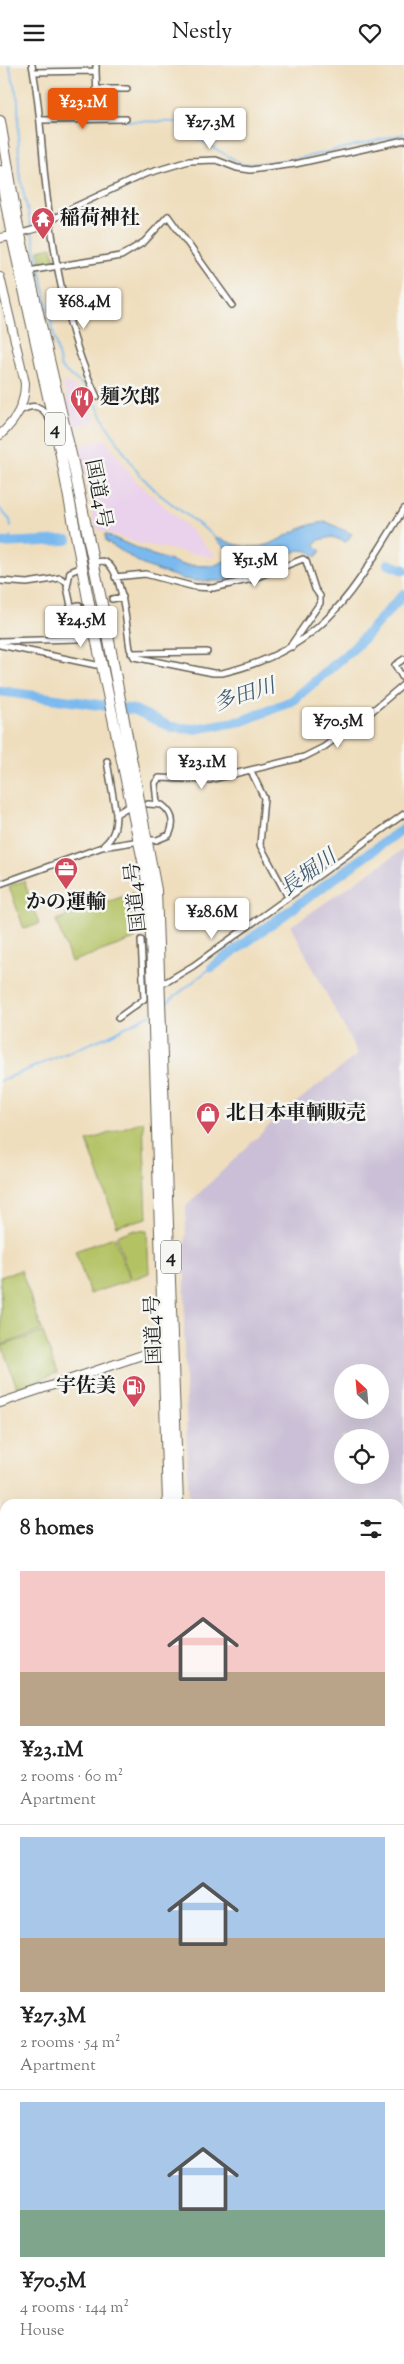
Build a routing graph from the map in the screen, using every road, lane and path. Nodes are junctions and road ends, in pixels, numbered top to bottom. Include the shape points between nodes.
1 (32, 65) edge
2 (96, 68) edge
3 (34, 72) junction
4 (96, 89) junction
5 (127, 89) dead end
6 (97, 99) dead end
7 (126, 119) dead end
8 (40, 120) junction
9 (0, 121) edge
10 (404, 140) edge
11 (0, 171) edge
12 (50, 222) junction
13 (24, 233) junction
14 (0, 238) edge
15 (58, 266) junction
16 (36, 270) junction
17 (0, 277) edge
18 (232, 305) dead end
19 (97, 397) dead end
20 (20, 411) junction
21 (0, 435) edge
22 (60, 450) junction
23 (404, 509) edge
24 (93, 563) junction
25 (82, 567) junction
26 (116, 577) junction
27 (0, 581) edge
28 (68, 583) junction
29 (123, 597) junction
30 (112, 599) tunnel mouth
31 (79, 605) tunnel mouth
32 (70, 607) junction
33 (0, 641) edge
34 (0, 645) edge
35 (292, 647) junction
36 (207, 652) dead end
37 (131, 653) junction
38 (404, 659) edge
39 (96, 665) dead end
40 (404, 680) edge
41 (404, 684) edge
42 (112, 687) junction
43 (107, 761) dead end
44 (251, 771) junction
45 (148, 803) dead end
46 (157, 804) junction
47 (126, 808) dead end
48 (116, 814) junction
49 (404, 814) edge
50 (144, 841) junction
51 (102, 847) junction
52 (0, 884) edge
53 (288, 897) junction
54 (141, 940) dead end
55 (154, 986) junction
56 (118, 1018) dead end
57 (169, 1349) junction
58 (0, 1403) edge
59 (168, 1499) edge
60 (178, 1499) edge

1 - 3 street
2 - 3 street
2 - 4 street
3 - 8 street
4 - 5 street
4 - 6 street
7 - 8 street
8 - 12 street
9 - 13 highway, 国道4号 / 4
10 - 12 street via 295,164 251,170 216,160 190,161 146,174 70,209
11 - 13 highway, 国道4号 / 4
12 - 13 street
12 - 15 street
13 - 14 street
13 - 16 highway, 国道4号 / 4
13 - 22 highway, 国道4号 / 4
15 - 16 street
15 - 18 street via 121,256 144,242 168,217
15 - 19 street via 84,365
16 - 24 highway, 国道4号 / 4
17 - 20 street via 26,383
20 - 21 street
20 - 22 street via 33,405 44,410
22 - 25 highway, 国道4号 / 4
23 - 35 street via 345,600 329,619
24 - 26 street via 105,562
24 - 42 highway, 国道4号 / 4
25 - 28 street via 70,572
25 - 42 highway, 国道4号 / 4
26 - 29 street
26 - 35 street via 145,574 195,587 213,588 252,579 303,559 320,596 320,603
27 - 28 street via 27,583 60,578
28 - 32 street
29 - 30 street
29 - 37 street
31 - 32 street
32 - 33 street via 78,639
34 - 39 street
35 - 37 street via 268,659 222,673 134,657
36 - 37 street
38 - 40 street via 395,665
41 - 44 street via 324,747 304,757
42 - 50 highway, 国道4号 / 4
43 - 48 street
44 - 46 street via 209,780 159,778 155,783
44 - 53 street via 264,798 260,845
45 - 46 street
46 - 50 street via 171,814 172,829 162,839
47 - 48 street
48 - 51 street via 116,827
49 - 53 street
50 - 51 street
50 - 55 highway, 国道4号 / 4 via 157,899
51 - 52 street
53 - 55 street via 193,967
54 - 55 street
55 - 56 street via 142,1002
55 - 57 highway, 国道4号 / 4 via 158,1013
57 - 58 street via 122,1361
57 - 59 highway, 国道4号 / 4
57 - 60 highway, 国道4号 / 4

